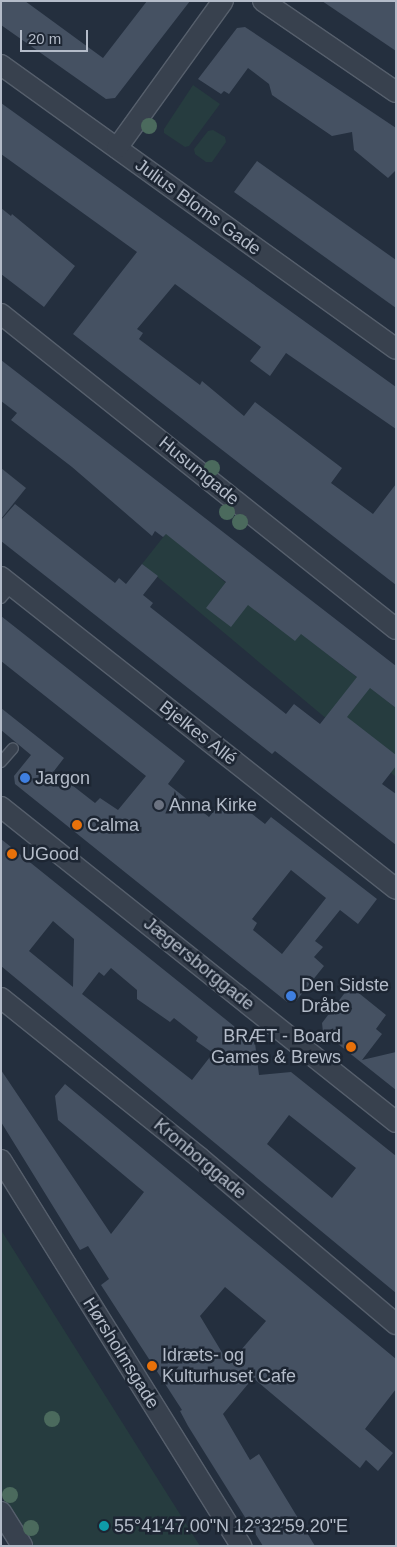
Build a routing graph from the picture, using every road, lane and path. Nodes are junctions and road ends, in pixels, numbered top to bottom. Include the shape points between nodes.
1 (223, 1) edge
2 (263, 1) edge
3 (1, 65) edge
4 (396, 92) edge
5 (117, 148) junction
6 (1, 314) edge
7 (396, 349) edge
8 (5, 586) edge
9 (396, 628) edge
10 (13, 748) dead end
11 (1, 762) edge
12 (1, 807) edge
13 (396, 889) edge
14 (1, 998) edge
15 (396, 1122) edge
16 (1, 1160) edge
17 (396, 1324) edge
18 (1, 1512) edge
19 (22, 1546) edge
20 (241, 1546) edge

1 - 5 street
2 - 4 street
3 - 5 street, Julius Bloms Gade
5 - 7 street, Julius Bloms Gade
6 - 9 street, Husumgade
8 - 13 street, Bjelkes Allé
10 - 11 lane
12 - 15 street, Jægersborggade
14 - 17 street, Kronborggade via 200,1158
16 - 20 street, Hørsholmsgade
18 - 19 street

